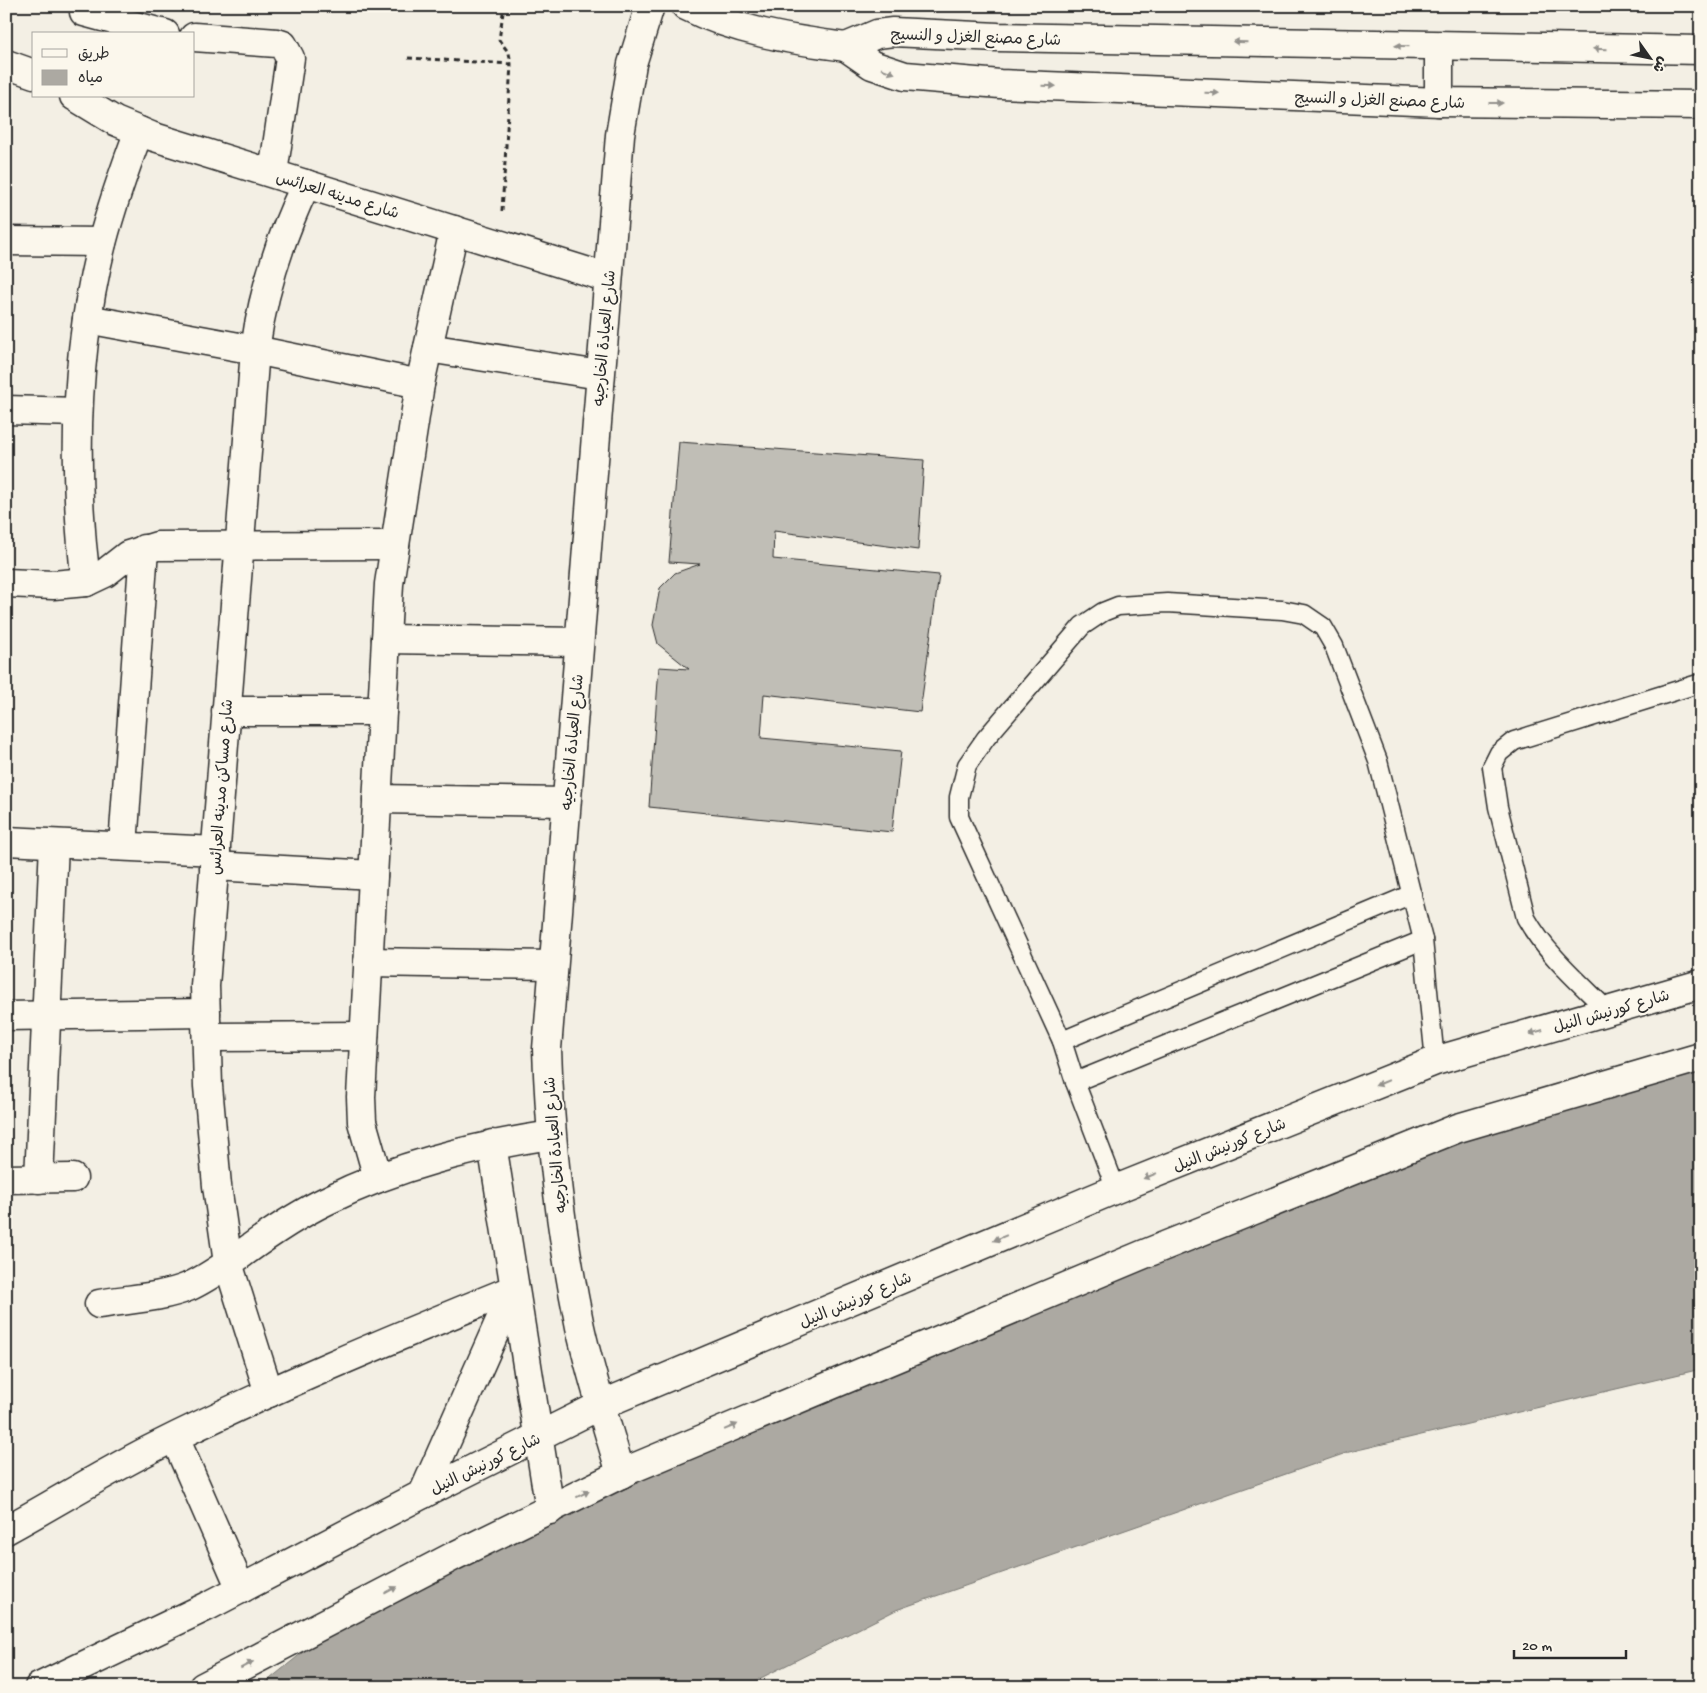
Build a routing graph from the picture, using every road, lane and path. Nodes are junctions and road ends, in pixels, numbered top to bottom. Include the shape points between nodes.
1 (504, 6) edge
2 (650, 6) edge
3 (686, 6) edge
4 (84, 12) dead end
5 (159, 32) edge
6 (195, 37) edge
7 (1439, 46) junction
8 (846, 47) junction
9 (1701, 50) edge
10 (408, 58) dead end
11 (6, 64) edge
12 (511, 64) junction
13 (32, 73) edge
14 (77, 98) edge
15 (1439, 102) junction
16 (1701, 105) edge
17 (139, 131) junction
18 (274, 174) junction
19 (306, 184) junction
20 (454, 230) junction
21 (6, 241) edge
22 (102, 242) junction
23 (500, 244) junction
24 (608, 278) junction
25 (87, 319) junction
26 (428, 348) junction
27 (255, 350) junction
28 (600, 375) junction
29 (420, 384) junction
30 (6, 410) edge
31 (77, 412) junction
32 (395, 545) junction
33 (240, 546) junction
34 (144, 549) junction
35 (86, 582) junction
36 (6, 583) edge
37 (386, 639) junction
38 (578, 642) junction
39 (1701, 683) edge
40 (226, 711) junction
41 (382, 711) junction
42 (378, 799) junction
43 (566, 802) junction
44 (6, 842) edge
45 (54, 844) junction
46 (124, 846) junction
47 (215, 858) junction
48 (373, 875) junction
49 (1412, 894) junction
50 (1423, 940) junction
51 (368, 962) junction
52 (552, 965) junction
53 (1701, 984) edge
54 (1608, 1011) junction
55 (46, 1015) junction
56 (6, 1016) edge
57 (206, 1025) junction
58 (364, 1036) junction
59 (1062, 1041) junction
60 (1701, 1057) edge
61 (1435, 1061) junction
62 (1075, 1082) junction
63 (551, 1135) junction
64 (492, 1144) junction
65 (73, 1178) dead end
66 (378, 1178) junction
67 (6, 1179) edge
68 (39, 1179) junction
69 (1116, 1189) junction
70 (228, 1263) junction
71 (514, 1289) junction
72 (99, 1304) dead end
73 (269, 1393) junction
74 (601, 1405) junction
75 (175, 1438) junction
76 (538, 1438) junction
77 (621, 1474) junction
78 (423, 1494) junction
79 (550, 1510) junction
80 (6, 1530) edge
81 (241, 1589) junction
82 (39, 1687) edge
83 (203, 1687) edge

1 - 12 path via 500,40 510,53
2 - 24 street, شارع العيادة الخارجيه via 624,99
3 - 8 street via 761,32 803,42
4 - 5 street
6 - 18 street via 277,44 288,51 290,58
7 -> 8 street, شارع مصنع الغزل و النسيج via 998,38 893,32 876,34
9 -> 7 street, شارع مصنع الغزل و النسيج
7 - 15 street
8 -> 15 street, شارع مصنع الغزل و النسيج via 872,65 905,76 1000,84
10 - 12 path
11 - 13 street
12 - 23 path
14 - 17 street, شارع مدينه العرائس
15 -> 16 street, شارع مصنع الغزل و النسيج
17 - 18 street, شارع مدينه العرائس
17 - 22 street
18 - 19 street, شارع مدينه العرائس
19 - 20 street, شارع مدينه العرائس
19 - 27 street, شارع مساكن مدينه العرائس via 285,228 270,275
20 - 23 street, شارع مدينه العرائس
20 - 26 street
21 - 22 street
22 - 25 street
23 - 24 street, شارع مدينه العرائس
24 - 28 street, شارع العيادة الخارجيه
25 - 27 street
25 - 31 street
26 - 28 street
26 - 29 street
27 - 29 street
27 - 33 street, شارع مساكن مدينه العرائس
28 - 38 street, شارع العيادة الخارجيه
29 - 32 street
30 - 31 street
31 - 35 street via 78,507
32 - 33 street
32 - 37 street
33 - 34 street via 157,546
33 - 40 street, شارع مساكن مدينه العرائس
34 - 35 street via 128,555 105,573
34 - 46 street
35 - 36 street via 53,585
37 - 38 street
37 - 41 street
38 - 43 street, شارع العيادة الخارجيه
39 - 54 lane via 1514,741 1499,753 1492,767 1498,807 1526,918 1535,934
40 - 41 street
40 - 47 street, شارع مساكن مدينه العرائس
41 - 42 street
42 - 43 street
42 - 48 street
43 - 52 street, شارع العيادة الخارجيه
44 - 45 street
45 - 46 street
45 - 55 street
46 - 47 street
47 - 48 street
47 - 57 street, شارع مساكن مدينه العرائس via 205,986
48 - 51 street
49 - 50 lane
49 - 59 lane
49 - 59 lane via 1378,761 1334,646 1323,627 1304,614 1282,610 1166,603 1118,606 1103,612 1082,626 986,738 967,766 958,797 959,817
50 - 61 lane
50 - 62 lane
51 - 52 street
51 - 58 street
52 - 63 street, شارع العيادة الخارجيه via 546,1048
53 - 54 street, شارع كورنيش النيل
54 -> 61 street, شارع كورنيش النيل
55 - 56 street
55 - 57 street
55 - 68 street
57 - 58 street
57 - 70 street, شارع مساكن مدينه العرائس via 214,1158
58 - 66 street via 362,1122
59 - 62 lane
77 -> 60 street via 1142,1254 1458,1128
61 -> 69 street, شارع كورنيش النيل
62 - 69 lane
63 - 64 street
63 - 74 street, شارع العيادة الخارجيه via 566,1253 581,1330
64 - 66 street via 434,1158
64 - 71 street
65 - 68 street
66 - 70 street via 325,1201
67 - 68 street
69 -> 74 street, شارع كورنيش النيل
70 - 72 street via 188,1287
70 - 73 street, شارع مساكن مدينه العرائس
71 - 73 street
71 - 76 street
71 - 78 street
73 - 75 street
74 - 76 street, شارع كورنيش النيل
74 - 77 street, شارع العيادة الخارجيه
75 - 80 street
75 - 81 street
76 - 78 street, شارع كورنيش النيل
76 - 79 street
79 -> 77 street
78 - 81 street, شارع كورنيش النيل
83 -> 79 street
81 - 82 street, شارع كورنيش النيل

